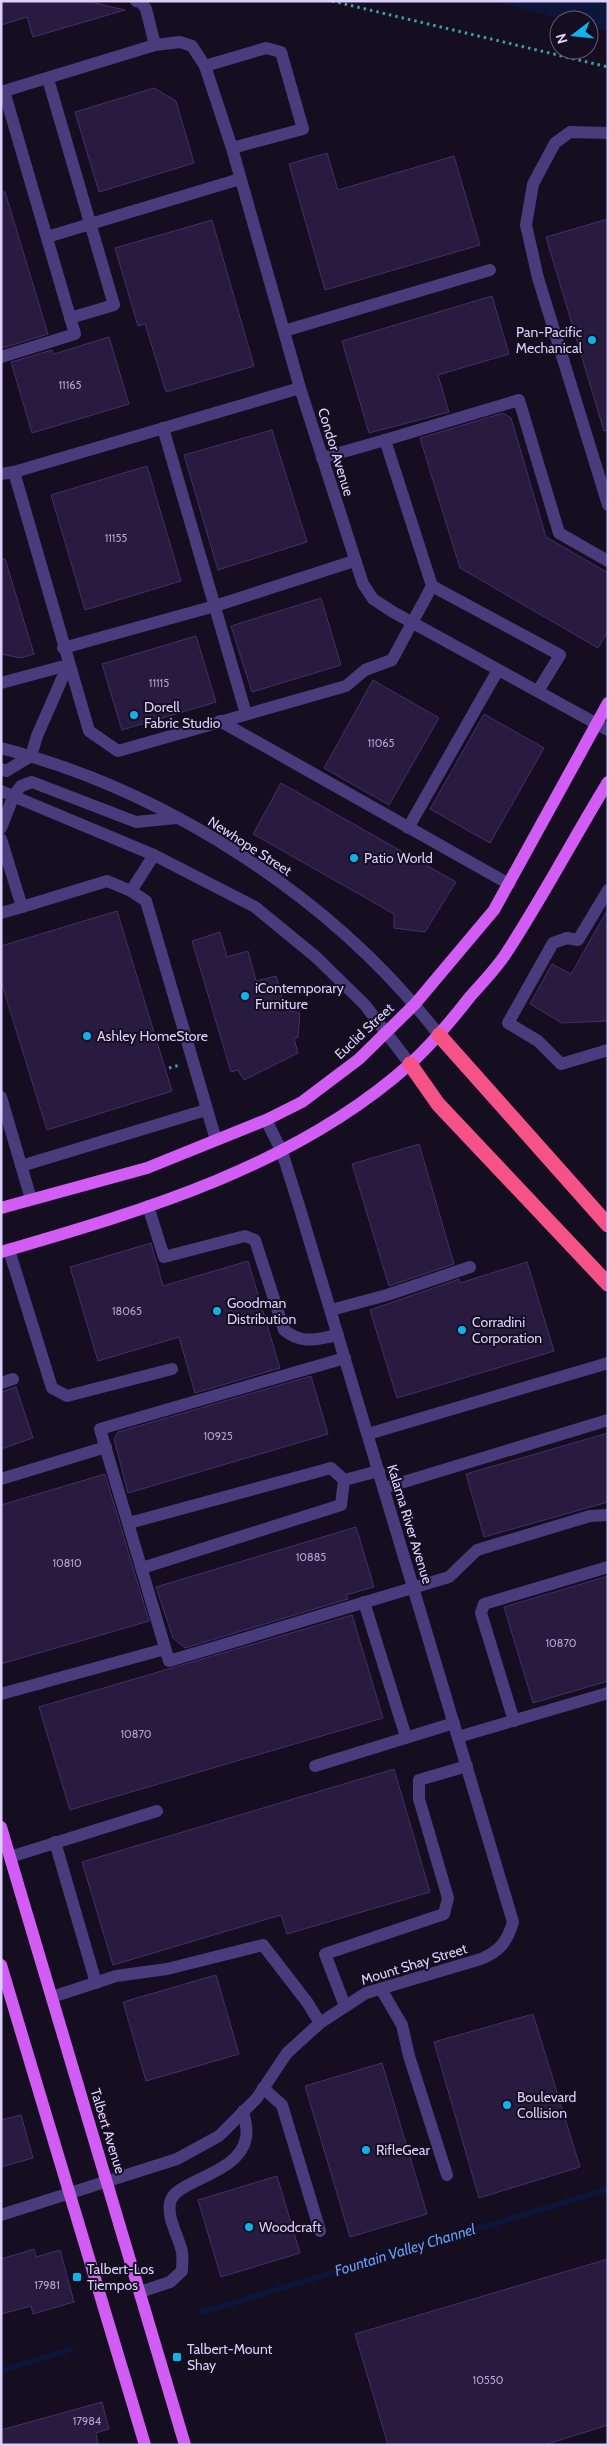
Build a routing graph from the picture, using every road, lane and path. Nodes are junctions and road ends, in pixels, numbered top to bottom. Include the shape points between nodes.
1 (136, 1) edge
2 (332, 1) edge
3 (156, 46) junction
4 (205, 66) junction
5 (608, 67) edge
6 (48, 79) junction
7 (3, 92) edge
8 (608, 133) edge
9 (232, 148) junction
10 (240, 179) junction
11 (90, 224) junction
12 (47, 238) junction
13 (490, 270) dead end
14 (70, 318) junction
15 (284, 331) junction
16 (1, 357) edge
17 (300, 388) junction
18 (163, 428) junction
19 (385, 440) junction
20 (322, 458) junction
21 (7, 473) edge
22 (608, 505) edge
23 (354, 561) junction
24 (608, 561) edge
25 (432, 586) junction
26 (214, 606) junction
27 (413, 624) junction
28 (63, 648) junction
29 (68, 665) junction
30 (498, 670) junction
31 (1, 684) edge
32 (538, 691) junction
33 (608, 703) edge
34 (246, 714) junction
35 (220, 721) junction
36 (596, 723) junction
37 (608, 730) edge
38 (1, 748) edge
39 (31, 756) junction
40 (1, 769) edge
41 (608, 782) edge
42 (1, 790) edge
43 (14, 794) junction
44 (176, 818) junction
45 (1, 828) edge
46 (408, 828) junction
47 (1, 839) edge
48 (154, 855) junction
49 (508, 884) junction
50 (608, 890) edge
51 (131, 891) junction
52 (22, 907) junction
53 (1, 913) edge
54 (415, 1004) junction
55 (386, 1034) junction
56 (439, 1035) junction
57 (608, 1050) edge
58 (410, 1064) junction
59 (1, 1097) edge
60 (206, 1110) junction
61 (266, 1120) junction
62 (216, 1140) junction
63 (282, 1152) junction
64 (21, 1166) junction
65 (31, 1199) junction
66 (148, 1206) junction
67 (1, 1208) edge
68 (608, 1225) edge
69 (5, 1251) edge
70 (470, 1267) dead end
71 (608, 1284) edge
72 (330, 1310) junction
73 (338, 1335) junction
74 (345, 1358) junction
75 (608, 1363) edge
76 (172, 1368) dead end
77 (608, 1420) edge
78 (368, 1434) junction
79 (106, 1447) junction
80 (379, 1471) junction
81 (1, 1479) edge
82 (344, 1480) junction
83 (384, 1488) junction
84 (608, 1515) edge
85 (129, 1523) junction
86 (608, 1567) edge
87 (142, 1568) junction
88 (414, 1587) junction
89 (364, 1602) junction
90 (165, 1649) junction
91 (608, 1693) edge
92 (1, 1694) edge
93 (514, 1721) junction
94 (454, 1723) junction
95 (406, 1737) junction
96 (458, 1737) junction
97 (315, 1766) dead end
98 (467, 1766) junction
99 (157, 1811) dead end
100 (1, 1827) edge
101 (55, 1842) junction
102 (10, 1856) junction
103 (508, 1939) joint
104 (1, 1965) edge
105 (96, 1983) junction
106 (381, 1989) junction
107 (52, 1997) junction
108 (345, 2006) junction
109 (320, 2022) junction
110 (264, 2088) junction
111 (244, 2111) junction
112 (447, 2176) dead end
113 (107, 2182) junction
114 (70, 2194) junction
115 (1, 2215) edge
116 (320, 2231) dead end
117 (140, 2292) junction
118 (145, 2445) edge
119 (185, 2445) edge

1 - 3 street via 141,2 146,10
2 - 5 path
3 - 4 street, Condor Avenue via 180,42 192,46
3 - 6 street
4 - 9 street, Condor Avenue
4 - 9 street via 266,48 281,52 303,129
6 - 7 street
6 - 11 street
7 - 12 street
8 - 22 street via 570,132 555,144 533,184 526,225 538,278
9 - 10 street, Condor Avenue
10 - 11 street
10 - 15 street, Condor Avenue
11 - 12 street
11 - 14 street via 114,305
12 - 14 street
13 - 15 street
14 - 16 street via 76,334
15 - 17 street, Condor Avenue
17 - 18 street
17 - 20 street, Condor Avenue
18 - 21 street
18 - 26 street
19 - 20 street
19 - 24 street via 518,400 559,533
19 - 25 street
20 - 23 street, Condor Avenue
21 - 28 street
23 - 26 street
23 - 27 street, Condor Avenue via 373,599
25 - 27 street
25 - 32 street via 560,655
26 - 28 street
26 - 34 street
27 - 30 street, Condor Avenue
27 - 34 street via 392,660 365,670 346,686
28 - 29 street
29 - 31 street
29 - 35 street via 90,731 118,751
29 - 39 street
30 - 32 street, Condor Avenue
30 - 46 street
32 - 36 street, Condor Avenue
33 - 36 main road, Euclid Street
34 - 35 street
35 - 46 street
36 - 37 street, Condor Avenue
36 - 49 main road, Euclid Street
38 - 39 street, Newhope Street
39 - 40 street via 6,771
39 - 44 street, Newhope Street via 102,781
41 - 56 main road via 504,956
42 - 43 street
43 - 44 street via 20,786 32,782 136,822
43 - 45 street
43 - 48 street
44 - 54 street, Newhope Street via 297,895 342,932
46 - 49 street
47 - 52 street
48 - 51 street
48 - 55 street via 255,907 366,1005
49 - 54 main road, Euclid Street via 494,910
50 - 57 street via 578,940 567,938 553,942 508,1023 538,1041 561,1064
51 - 52 street via 108,881
51 - 60 street via 146,901
52 - 53 street
54 - 55 main road, Euclid Street
54 - 56 street, Newhope Street
55 - 58 street
55 - 61 main road, Euclid Street via 302,1102
56 - 58 main road
56 - 68 highway
58 - 63 main road via 330,1123
58 - 71 highway via 438,1104
59 - 64 street
60 - 62 street
60 - 64 street
61 - 62 main road, Euclid Street
61 - 63 street, Kalama River Avenue
62 - 65 main road, Euclid Street via 147,1168
63 - 66 main road
63 - 72 street, Kalama River Avenue
64 - 65 street
65 - 67 main road, Euclid Street
66 - 69 main road
66 - 73 street via 164,1258 245,1236 255,1240 284,1330 294,1338 310,1341
69 - 76 street via 52,1388 67,1396
70 - 72 street
72 - 73 street, Kalama River Avenue
73 - 74 street, Kalama River Avenue
74 - 78 street, Kalama River Avenue
74 - 79 street via 100,1429
75 - 78 street
77 - 83 street
78 - 80 street, Kalama River Avenue
79 - 81 street
79 - 85 street
80 - 82 street
80 - 83 street, Kalama River Avenue
82 - 85 street via 332,1468
82 - 87 street via 341,1505
83 - 88 street, Kalama River Avenue
84 - 88 street via 590,1516 476,1550 449,1577
85 - 87 street
86 - 93 street via 484,1604 481,1613
87 - 90 street
88 - 89 street
88 - 94 street, Kalama River Avenue
89 - 90 street via 169,1661
89 - 95 street
90 - 92 street
91 - 93 street
93 - 96 street
94 - 95 street
94 - 96 street, Kalama River Avenue
95 - 97 street
96 - 98 street, Kalama River Avenue
98 - 103 street, Kalama River Avenue via 513,1922
98 - 108 street via 419,1780 419,1799 448,1898 444,1914 325,1954
99 - 101 street
100 - 102 main road, Talbert Avenue
101 - 102 street
101 - 105 street
102 - 107 main road, Talbert Avenue
103 - 106 street, Mount Shay Street via 496,1953 481,1960
104 - 114 main road
105 - 107 street
105 - 109 street via 264,1945
106 - 108 street, Mount Shay Street via 366,1993
106 - 112 street via 402,2025
107 - 113 main road, Talbert Avenue
108 - 109 street, Mount Shay Street
109 - 110 street, Mount Shay Street via 287,2053
110 - 111 street, Mount Shay Street
110 - 116 street via 282,2105
111 - 113 street, Mount Shay Street via 219,2136 177,2159
111 - 117 street via 247,2137 241,2154 176,2192 170,2202 170,2214 183,2253 182,2271 170,2282
113 - 114 street, Mount Shay Street
113 - 117 main road, Talbert Avenue
114 - 115 street, Mount Shay Street
114 - 118 main road
117 - 119 main road, Talbert Avenue

